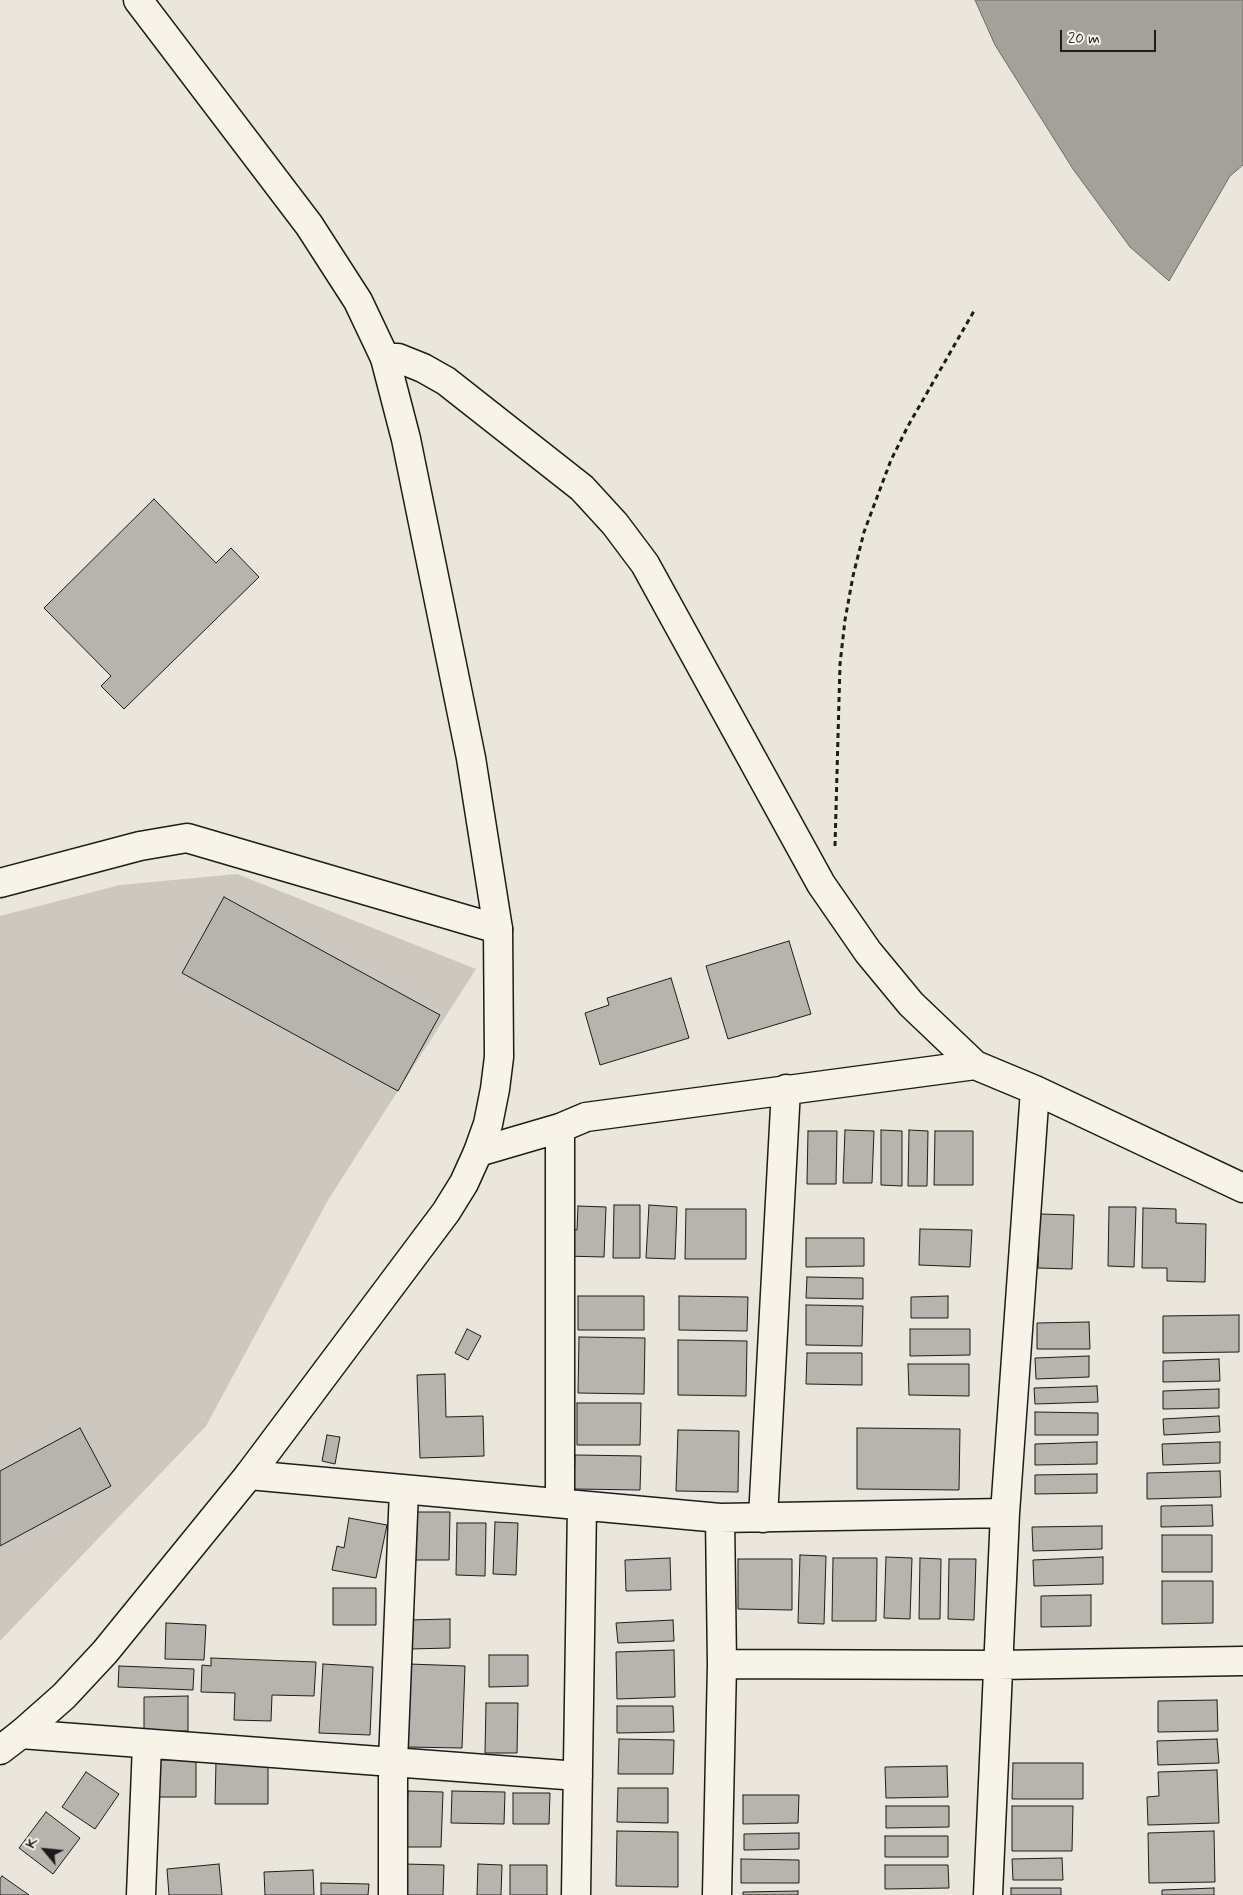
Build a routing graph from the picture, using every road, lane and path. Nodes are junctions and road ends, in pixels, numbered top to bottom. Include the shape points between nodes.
1 (138, 0) edge
2 (974, 311) dead end
3 (385, 358) junction
4 (0, 884) edge
5 (821, 884) junction
6 (498, 929) junction
7 (975, 1065) junction
8 (786, 1090) junction
9 (1035, 1090) junction
10 (560, 1128) junction
11 (478, 1152) junction
12 (1243, 1188) edge
13 (249, 1475) junction
14 (404, 1490) junction
15 (571, 1504) junction
16 (1005, 1514) junction
17 (720, 1518) junction
18 (763, 1518) junction
19 (1243, 1661) edge
20 (722, 1664) junction
21 (998, 1665) junction
22 (11, 1742) edge
23 (147, 1744) junction
24 (393, 1762) junction
25 (578, 1776) junction
26 (141, 1895) edge
27 (393, 1895) edge
28 (576, 1895) edge
29 (717, 1895) edge
30 (988, 1895) edge

1 - 3 street via 309,225 358,301
2 - 5 path via 891,460 864,532 852,576 840,664 835,844 832,861
3 - 5 street via 398,358 446,381 582,488 615,524 645,564
3 - 6 street via 406,439 471,758
4 - 6 street via 140,846 186,838
5 - 7 street via 868,952 911,1004
6 - 11 street via 498,1057 488,1124
7 - 8 street
7 - 9 street
8 - 10 street via 586,1117
8 - 18 street
9 - 12 street
9 - 16 street
10 - 11 street
10 - 15 street
11 - 13 street via 446,1212
13 - 14 street
13 - 22 street via 105,1652 64,1696
14 - 15 street
14 - 24 street
15 - 17 street
15 - 25 street
16 - 18 street
16 - 21 street
17 - 18 street
17 - 20 street
19 - 21 street
20 - 21 street
20 - 29 street
21 - 30 street
22 - 23 street
23 - 24 street
23 - 26 street
24 - 25 street
24 - 27 street
25 - 28 street

